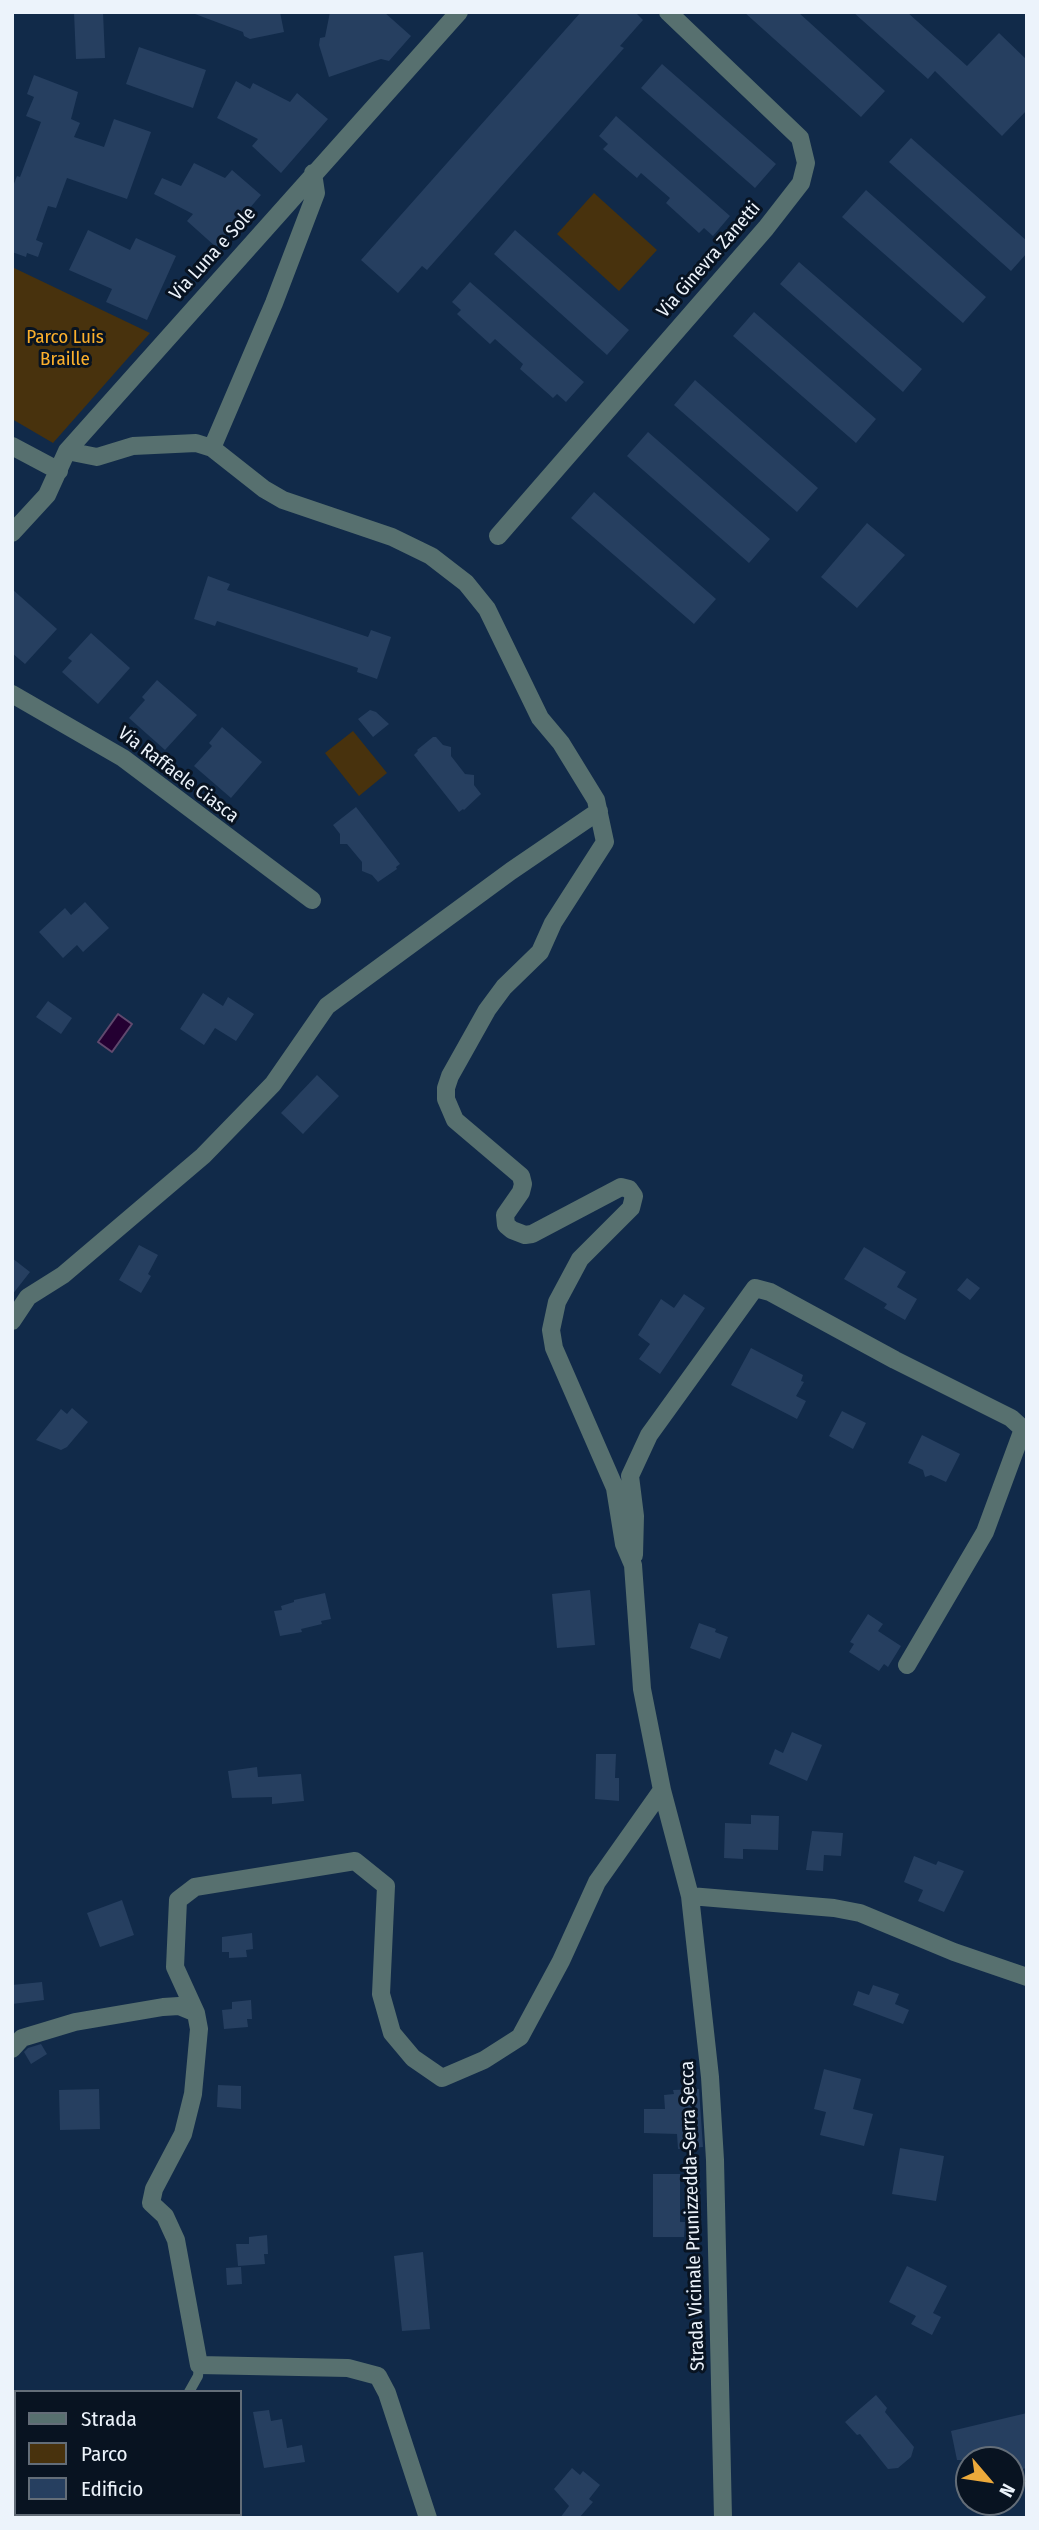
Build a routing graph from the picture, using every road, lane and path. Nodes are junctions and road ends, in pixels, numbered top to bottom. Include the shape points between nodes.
1 (459, 12) edge
2 (668, 12) edge
3 (313, 173) junction
4 (12, 446) edge
5 (212, 448) junction
6 (68, 451) junction
7 (59, 471) junction
8 (12, 533) edge
9 (498, 536) dead end
10 (12, 694) edge
11 (599, 811) junction
12 (312, 901) dead end
13 (12, 1321) edge
14 (633, 1565) junction
15 (906, 1665) dead end
16 (662, 1790) junction
17 (690, 1896) junction
18 (1027, 1977) edge
19 (197, 2012) junction
20 (12, 2049) edge
21 (199, 2365) junction
22 (190, 2390) edge
23 (428, 2518) edge
24 (723, 2518) edge

1 - 3 street, Via Luna e Sole
2 - 9 street, Via Ginevra Zanetti via 800,138 806,163 801,183
3 - 5 street via 316,193
3 - 6 street, Via Luna e Sole
4 - 7 street
5 - 6 street via 196,443 132,446 97,457
5 - 11 street, Strada Vicinale Prunizzedda-Serra Secca via 283,500 392,537 431,556 466,583 487,609 540,718 561,743
6 - 7 street, Via Luna e Sole
7 - 8 street, Via Luna e Sole via 47,495
10 - 12 street, Via Raffaele Ciasca via 106,746
11 - 13 street via 327,1006 273,1084 203,1156 63,1275 28,1297
11 - 14 street, Strada Vicinale Prunizzedda-Serra Secca via 605,842 553,923 540,952 487,1010 450,1076 446,1099 455,1120 521,1176 521,1192 505,1215 512,1230 532,1234 621,1187 634,1196 631,1208 580,1259 557,1302 551,1330 554,1348 615,1488 624,1544
14 - 15 street via 635,1516 630,1476 649,1435 755,1288 770,1292 1011,1418 1023,1429 985,1532
14 - 16 street, Strada Vicinale Prunizzedda-Serra Secca via 642,1689
16 - 17 street, Strada Vicinale Prunizzedda-Serra Secca
16 - 19 street via 597,1882 520,2037 484,2060 442,2078 414,2058 393,2033 381,1994 386,1885 355,1861 195,1887 178,1899 176,1967
17 - 18 street via 860,1913
17 - 24 street, Strada Vicinale Prunizzedda-Serra Secca via 715,2160
19 - 20 street via 163,2007 75,2022 22,2038
19 - 21 street via 190,2107 183,2134 151,2203 176,2240
21 - 22 lane
21 - 23 street via 348,2368 378,2376

